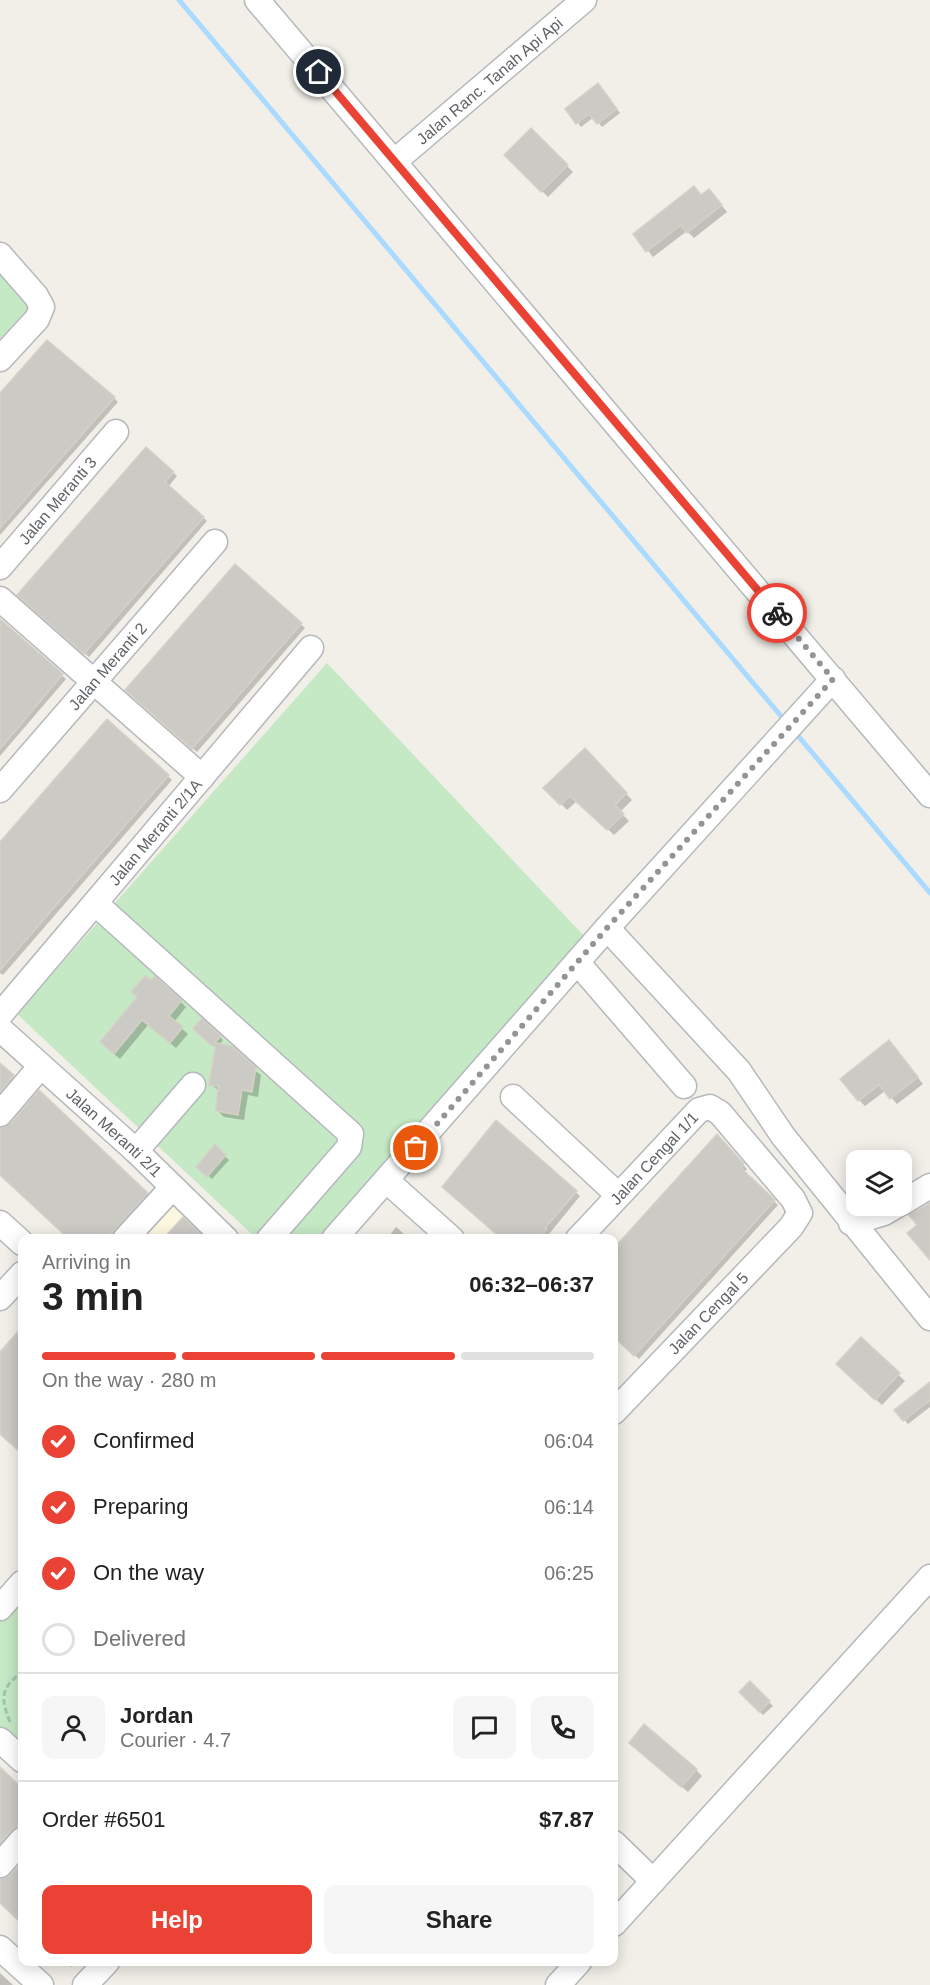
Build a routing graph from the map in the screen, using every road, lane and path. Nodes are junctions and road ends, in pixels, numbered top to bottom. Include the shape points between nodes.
1 (257, 0) edge
2 (584, 0) edge
3 (395, 161) junction
4 (0, 255) edge
5 (0, 360) edge
6 (116, 432) dead end
7 (214, 543) dead end
8 (0, 567) edge
9 (0, 599) edge
10 (311, 648) dead end
11 (833, 679) junction
12 (93, 682) junction
13 (202, 777) junction
14 (0, 790) edge
15 (930, 795) edge
16 (95, 903) junction
17 (607, 928) junction
18 (577, 962) junction
19 (0, 1015) edge
20 (0, 1029) edge
21 (40, 1067) junction
22 (193, 1085) dead end
23 (684, 1086) dead end
24 (513, 1097) dead end
25 (0, 1114) edge
26 (136, 1151) junction
27 (387, 1181) junction
28 (930, 1186) edge
29 (171, 1189) junction
30 (618, 1196) junction
31 (912, 1197) edge
32 (800, 1213) joint
33 (874, 1216) edge
34 (0, 1223) edge
35 (851, 1223) junction
36 (130, 1234) edge
37 (220, 1234) edge
38 (273, 1234) edge
39 (339, 1234) edge
40 (446, 1234) edge
41 (583, 1234) edge
42 (18, 1239) edge
43 (18, 1278) edge
44 (0, 1298) edge
45 (930, 1318) edge
46 (618, 1398) edge
47 (930, 1577) edge
48 (18, 1588) edge
49 (0, 1608) edge
50 (18, 1675) edge
51 (8, 1735) edge
52 (18, 1753) edge
53 (18, 1845) edge
54 (618, 1847) edge
55 (0, 1865) edge
56 (653, 1881) junction
57 (618, 1920) edge
58 (0, 1948) edge
59 (18, 1964) edge
60 (20, 1966) edge
61 (103, 1966) edge
62 (575, 1966) edge
63 (41, 1985) edge
64 (85, 1985) edge
65 (558, 1985) edge

1 - 3 street
2 - 3 street, Jalan Ranc. Tanah Api Api
3 - 11 street
4 - 5 street via 42,307 37,319
6 - 8 street, Jalan Meranti 3
7 - 12 street, Jalan Meranti 2
9 - 12 street
10 - 13 street, Jalan Meranti 2/1A
11 - 15 street
11 - 17 street
12 - 13 street
12 - 14 street, Jalan Meranti 2
13 - 16 street, Jalan Meranti 2/1A
16 - 19 street, Jalan Meranti 2/1A
16 - 38 street via 351,1134 349,1147
17 - 18 street
17 - 35 street via 739,1071 783,1136
18 - 23 street
18 - 27 street
20 - 21 street, Jalan Meranti 2/1
21 - 25 street
21 - 26 street, Jalan Meranti 2/1
22 - 26 street
24 - 30 street
26 - 29 street, Jalan Meranti 2/1
27 - 39 street
27 - 40 street
28 - 31 street
29 - 36 street
29 - 37 street, Jalan Meranti 2/1
30 - 32 street, Jalan Cengal 1/1 via 699,1110 710,1107 720,1113 793,1199
30 - 41 street, Jalan Cengal 1/1
32 - 46 street, Jalan Cengal 5 via 791,1227
33 - 35 street
34 - 42 street
35 - 45 street
43 - 44 street
47 - 56 street
48 - 49 street
50 - 51 path via 6,1684 2,1695
51 - 52 street
53 - 55 street
54 - 56 street
56 - 57 street
58 - 59 street
60 - 63 street
61 - 64 street
62 - 65 street

